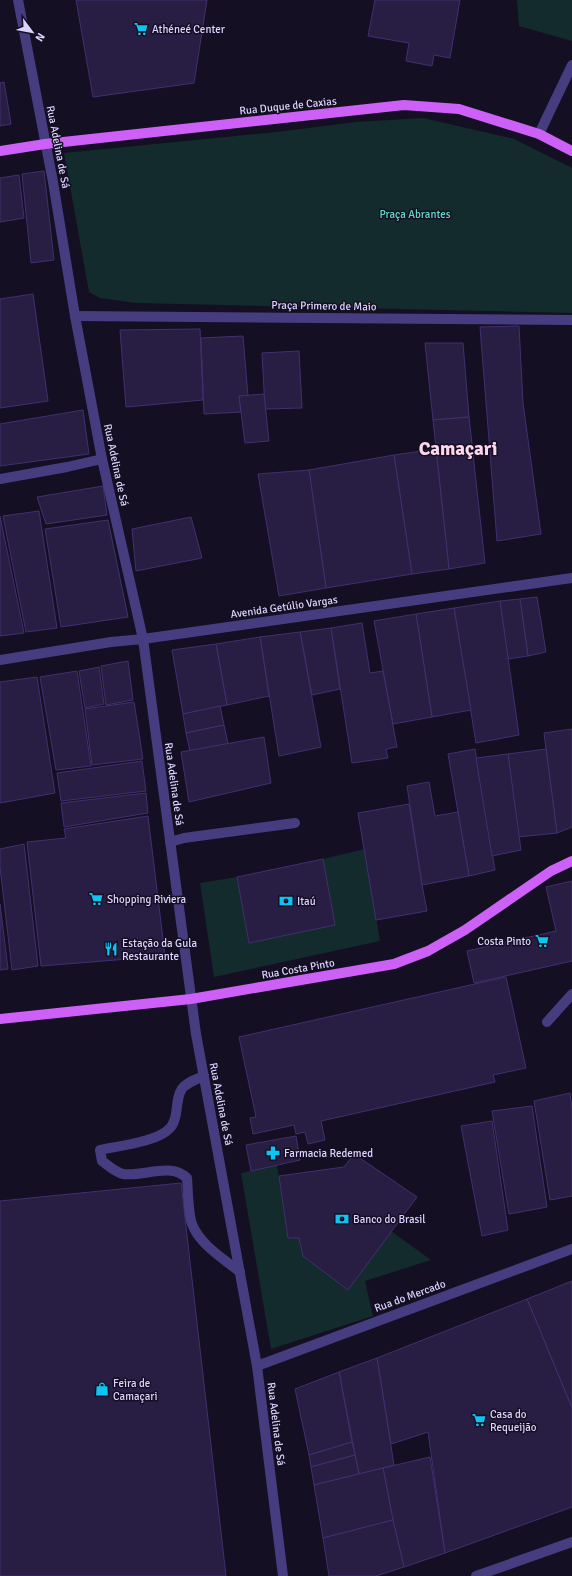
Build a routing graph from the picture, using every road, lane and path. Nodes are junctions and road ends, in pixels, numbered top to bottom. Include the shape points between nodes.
1 (18, 0) edge
2 (572, 65) edge
3 (539, 134) junction
4 (45, 144) junction
5 (0, 150) edge
6 (572, 151) edge
7 (75, 316) junction
8 (572, 320) edge
9 (102, 459) junction
10 (0, 479) edge
11 (572, 578) edge
12 (143, 639) junction
13 (0, 660) edge
14 (295, 823) dead end
15 (170, 842) junction
16 (572, 861) edge
17 (572, 994) edge
18 (191, 999) junction
19 (0, 1019) edge
20 (546, 1022) dead end
21 (204, 1076) junction
22 (572, 1249) edge
23 (240, 1272) junction
24 (257, 1366) junction
25 (572, 1542) edge
26 (283, 1576) edge
27 (476, 1576) edge

1 - 4 street, Rua Adelina de Sá
2 - 3 street
3 - 4 main road, Rua Duque de Caxias via 459,109 404,105
3 - 6 main road, Rua Duque de Caxias
4 - 5 main road, Rua Duque de Caxias
4 - 7 street, Rua Adelina de Sá
7 - 8 street, Praça Primero de Maio
7 - 9 street, Rua Adelina de Sá
9 - 10 street
9 - 12 street, Rua Adelina de Sá
11 - 12 street, Avenida Getúlio Vargas
12 - 13 street, Avenida Getúlio Vargas
12 - 15 street, Rua Adelina de Sá
14 - 15 street
15 - 18 street, Rua Adelina de Sá
16 - 18 main road, Rua Costa Pinto via 550,871 428,951 394,964
17 - 20 street
18 - 19 main road, Rua Costa Pinto
18 - 21 street, Rua Adelina de Sá
21 - 23 street, Rua Adelina de Sá
21 - 23 street via 187,1083 178,1094 175,1121 170,1128 154,1138 100,1150 102,1161 116,1172 125,1174 170,1171 184,1174 187,1178 192,1224 197,1234 205,1244
22 - 24 street, Rua do Mercado
23 - 24 street, Rua Adelina de Sá
24 - 26 street, Rua Adelina de Sá
25 - 27 street

